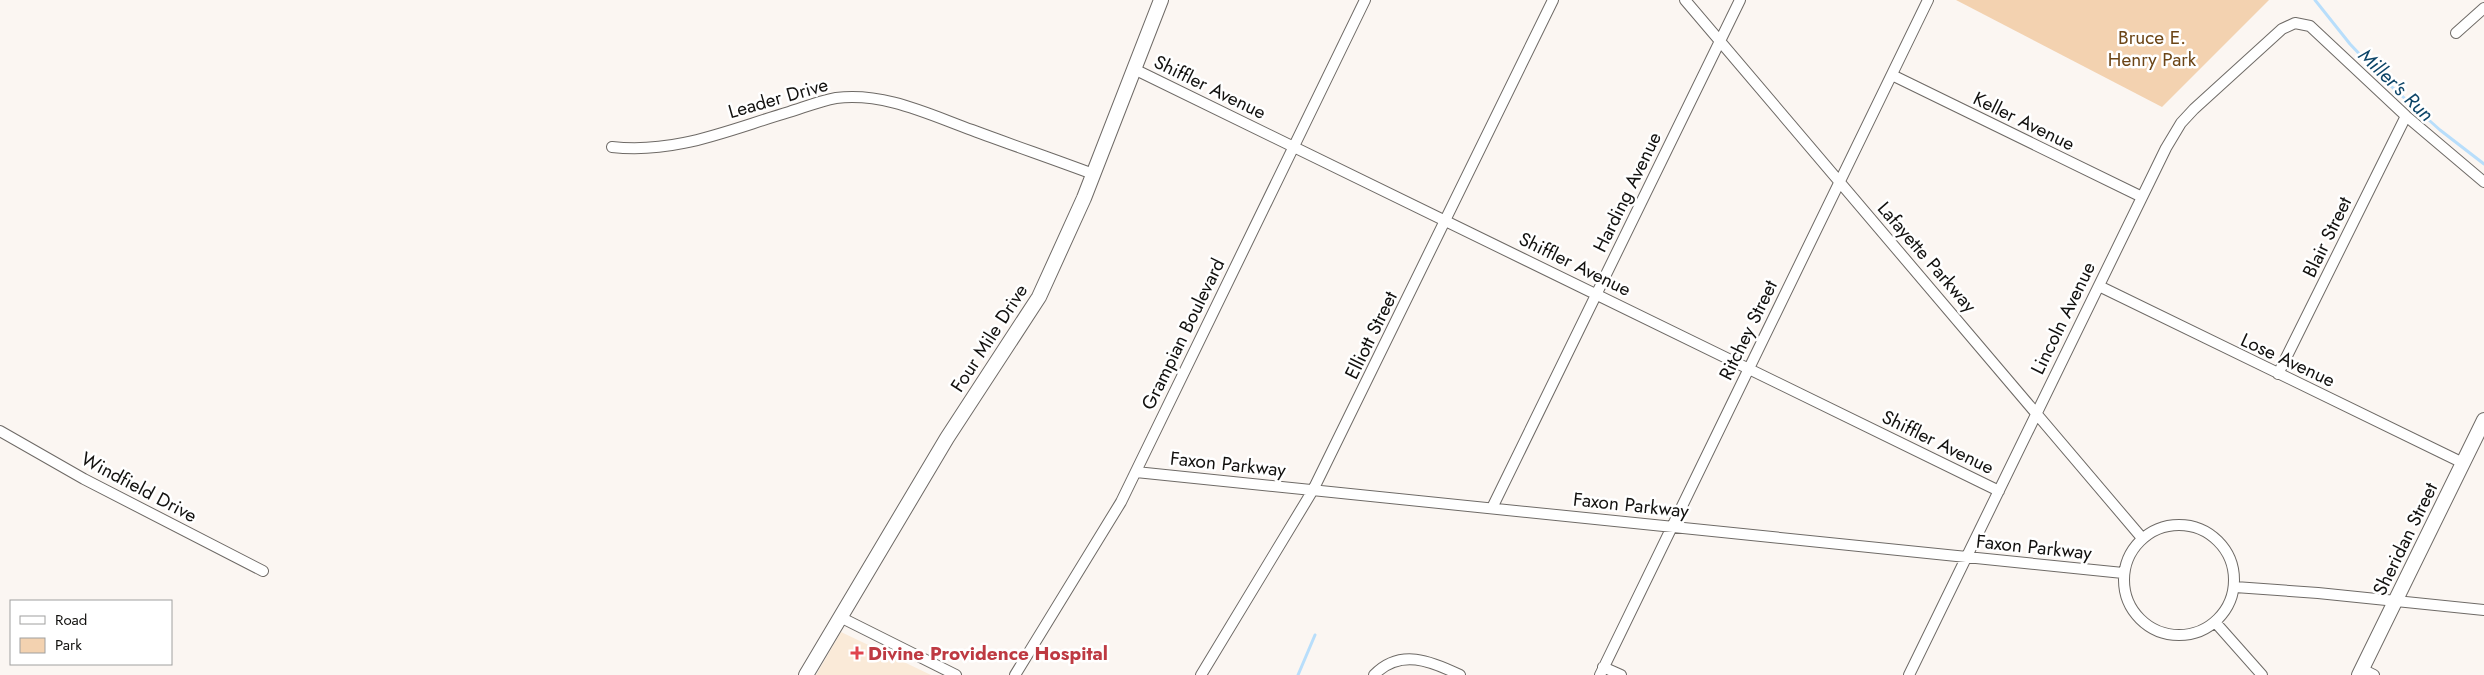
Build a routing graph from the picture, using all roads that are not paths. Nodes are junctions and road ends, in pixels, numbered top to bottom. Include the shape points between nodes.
1 (1161, 0) edge
2 (1365, 0) edge
3 (1553, 0) edge
4 (1685, 0) edge
5 (1740, 0) edge
6 (1928, 0) edge
7 (2484, 8) edge
8 (2456, 33) dead end
9 (1720, 42) junction
10 (1134, 69) junction
11 (1892, 75) junction
12 (2406, 116) junction
13 (612, 147) dead end
14 (1294, 147) junction
15 (1093, 174) junction
16 (1840, 181) junction
17 (2484, 182) edge
18 (2142, 197) junction
19 (1445, 220) junction
20 (2098, 286) junction
21 (1597, 294) junction
22 (1748, 368) junction
23 (2278, 374) junction
24 (2037, 412) junction
25 (2484, 420) edge
26 (0, 431) edge
27 (2480, 438) edge
28 (2463, 462) junction
29 (1136, 472) junction
30 (1313, 490) junction
31 (1999, 491) junction
32 (1492, 508) junction
33 (1670, 527) junction
34 (2142, 538) junction
35 (1966, 558) junction
36 (263, 571) dead end
37 (2123, 573) junction
38 (2235, 587) junction
39 (2396, 600) junction
40 (2484, 610) edge
41 (840, 617) junction
42 (2215, 622) junction
43 (1602, 671) edge
44 (2365, 673) edge
45 (806, 675) edge
46 (956, 675) edge
47 (1015, 675) edge
48 (1201, 675) edge
49 (1374, 675) edge
50 (1460, 675) edge
51 (1621, 675) edge
52 (1909, 675) edge
53 (2262, 675) edge

1 - 10 street, Four Mile Drive
2 - 14 street, Grampian Boulevard
3 - 19 street, Elliott Street
4 - 9 street, Lafayette Parkway
5 - 9 street, Harding Avenue
6 - 11 street, Ritchey Street
7 - 8 street
9 - 16 street, Lafayette Parkway
9 - 21 street, Harding Avenue
10 - 14 street, Shiffler Avenue
10 - 15 street, Four Mile Drive
11 - 16 street, Ritchey Street
11 - 18 street, Keller Avenue
12 - 17 street
12 - 18 street, Lincoln Avenue via 2320,34 2303,23 2289,25 2181,122
12 - 23 street, Blair Street
13 - 15 street, Leader Drive via 650,150 670,147 814,103 835,98 871,98 910,107
14 - 19 street, Shiffler Avenue
14 - 29 street, Grampian Boulevard
15 - 41 street, Four Mile Drive via 1039,297 947,438
16 - 22 street, Ritchey Street
16 - 24 street, Lafayette Parkway
18 - 20 street, Lincoln Avenue
19 - 21 street, Shiffler Avenue
19 - 30 street, Elliott Street
20 - 23 street, Lose Avenue
20 - 24 street, Lincoln Avenue
21 - 22 street, Shiffler Avenue
21 - 32 street, Harding Avenue
22 - 31 street, Shiffler Avenue
22 - 33 street, Ritchey Street
23 - 28 street, Lose Avenue
24 - 31 street, Lincoln Avenue
24 - 34 street, Lafayette Parkway
25 - 27 street, Sheridan Street
26 - 36 street, Windfield Drive via 84,479
27 - 28 street, Sheridan Street
28 - 39 street, Sheridan Street
29 - 30 street, Faxon Parkway
29 - 47 street, Grampian Boulevard via 1109,523
30 - 32 street, Faxon Parkway
30 - 48 street, Elliott Street
31 - 35 street, Lincoln Avenue
32 - 33 street, Faxon Parkway
33 - 35 street, Faxon Parkway
33 - 43 street, Ritchey Street
34 - 37 street via 2128,557
34 - 38 street via 2171,525 2184,524 2206,531 2228,553
35 - 37 street, Faxon Parkway
35 - 52 street, Lincoln Avenue
37 - 42 street via 2125,595 2131,607 2149,626 2161,632 2183,635 2196,633
38 - 39 street
38 - 42 street via 2230,603
39 - 40 street
39 - 44 street, Sheridan Street
41 - 45 street, Four Mile Drive
41 - 46 street
42 - 53 street
43 - 51 street
49 - 50 street via 1396,661 1409,658 1431,661

